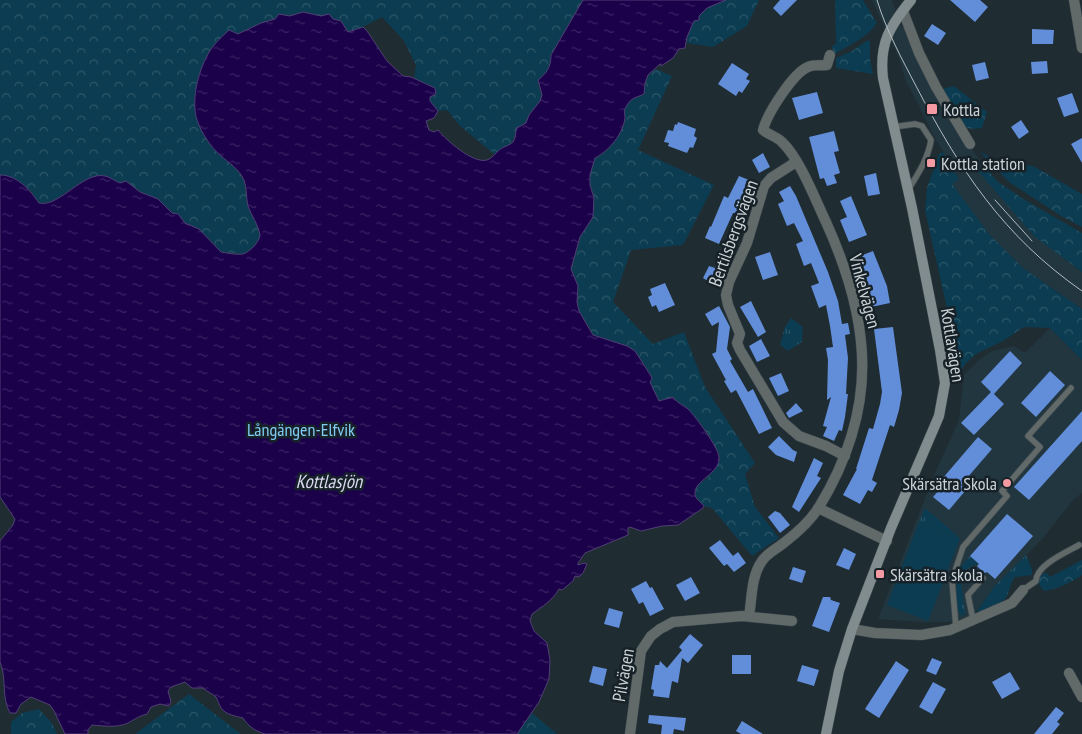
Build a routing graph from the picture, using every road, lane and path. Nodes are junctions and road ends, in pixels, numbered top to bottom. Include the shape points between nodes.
1 (911, 0) edge
2 (1074, 0) edge
3 (903, 11) junction
4 (1082, 48) edge
5 (830, 55) dead end
6 (893, 127) junction
7 (970, 144) dead end
8 (796, 162) junction
9 (908, 190) junction
10 (1071, 388) dead end
11 (845, 456) junction
12 (818, 508) junction
13 (887, 541) junction
14 (1079, 545) dead end
15 (983, 578) dead end
16 (1023, 590) joint
17 (749, 616) junction
18 (973, 620) junction
19 (792, 621) dead end
20 (956, 628) junction
21 (852, 629) junction
22 (1069, 673) dead end
23 (1082, 697) edge
24 (630, 734) edge
25 (826, 734) edge

1 - 3 street, Kottlavägen
2 - 4 street
3 - 6 street, Kottlavägen via 890,31 881,62
3 - 7 street via 919,53
5 - 8 street, Vinkelvägen via 827,65 811,66 796,74 765,122 763,130 783,143
6 - 9 street, Kottlavägen
6 - 9 lane via 922,126 931,140 920,171
8 - 11 street, Vinkelvägen via 834,238 860,325 864,362 862,391 855,430
8 - 11 street, Bertilsbergsvägen via 764,186 747,243 726,295 740,334 740,350 783,422 799,436
9 - 13 street, Kottlavägen via 945,383 940,416
10 - 20 lane via 1028,436 1040,447 1002,491 1008,496 963,547 952,580
11 - 12 street, Vinkelvägen
12 - 13 street
12 - 17 street via 802,528 762,561 753,588
13 - 21 street, Kottlavägen
14 - 16 lane via 1042,567 1036,581
15 - 18 lane via 968,595
16 - 18 street via 1012,604
17 - 19 street, Pilvägen
17 - 24 street, Pilvägen via 672,622 651,636 641,651
18 - 20 street
20 - 21 street via 921,635
21 - 25 street, Kottlavägen
22 - 23 street

